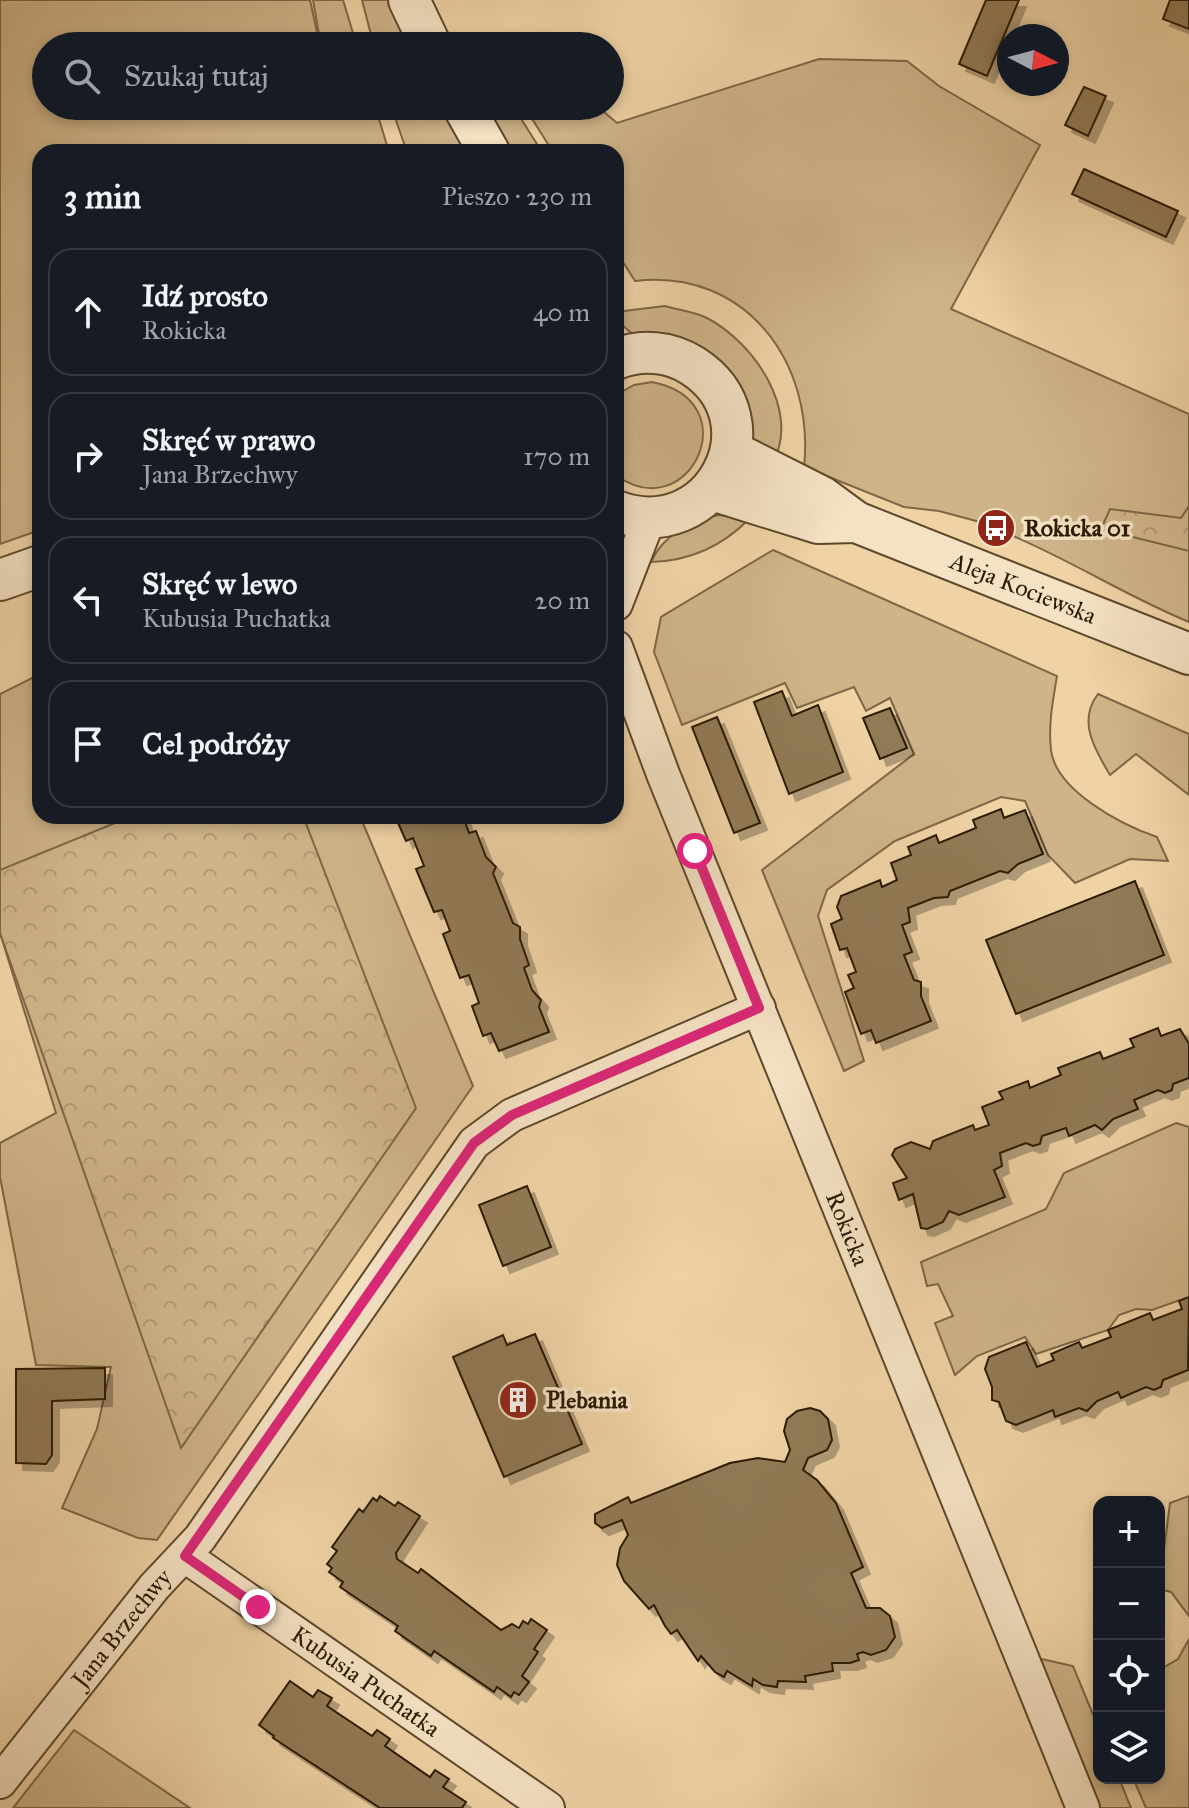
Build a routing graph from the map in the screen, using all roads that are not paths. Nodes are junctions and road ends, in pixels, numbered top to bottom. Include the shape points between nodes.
1 (409, 0) edge
2 (424, 32) edge
3 (471, 120) edge
4 (484, 144) edge
5 (624, 351) edge
6 (731, 451) junction
7 (712, 490) junction
8 (632, 515) edge
9 (856, 522) junction
10 (624, 560) edge
11 (32, 569) edge
12 (0, 580) edge
13 (1189, 654) edge
14 (624, 667) edge
15 (759, 1008) junction
16 (185, 1556) junction
17 (0, 1782) edge
18 (548, 1808) edge
19 (1083, 1808) edge

1 - 2 street
3 - 4 street
5 - 6 street via 669,355 706,374 723,396 732,423
6 - 7 street
6 - 9 street, Aleja Kociewska via 822,497
7 - 8 street via 673,516
7 - 9 street, Aleja Kociewska via 818,523
8 - 10 street
9 - 13 street, Aleja Kociewska
11 - 12 street
14 - 15 street, Rokicka
15 - 16 street, Jana Brzechwy via 512,1115 474,1143
15 - 19 street, Rokicka
16 - 17 street, Jana Brzechwy via 154,1587
16 - 18 street, Kubusia Puchatka

